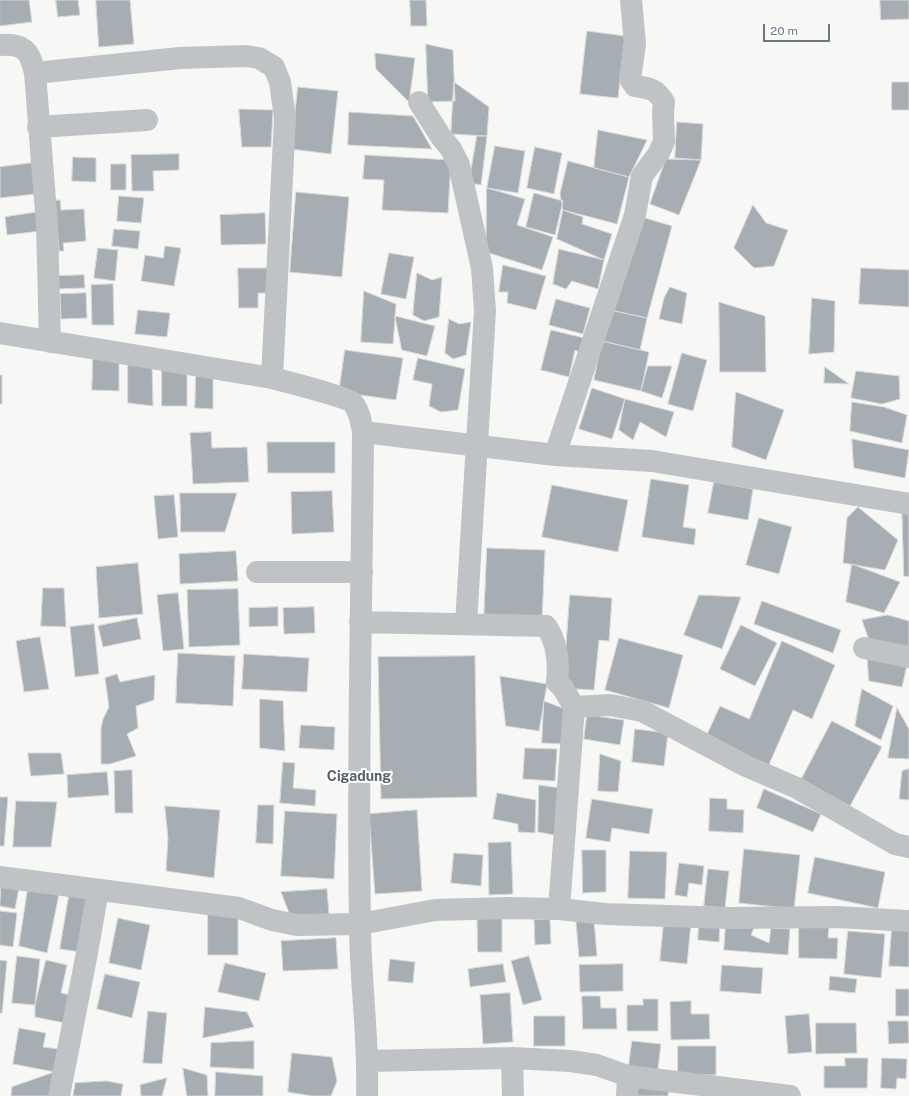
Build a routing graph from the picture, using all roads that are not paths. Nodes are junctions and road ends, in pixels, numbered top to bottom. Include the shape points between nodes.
1 (631, 0) edge
2 (0, 45) edge
3 (35, 73) junction
4 (419, 102) dead end
5 (147, 120) dead end
6 (38, 127) junction
7 (0, 333) edge
8 (50, 342) junction
9 (272, 378) junction
10 (363, 432) junction
11 (476, 445) junction
12 (555, 456) junction
13 (909, 504) edge
14 (257, 572) dead end
15 (362, 572) junction
16 (360, 622) junction
17 (466, 624) junction
18 (864, 648) dead end
19 (909, 657) edge
20 (574, 707) junction
21 (909, 847) edge
22 (0, 877) edge
23 (98, 890) junction
24 (559, 909) junction
25 (909, 921) edge
26 (360, 924) junction
27 (512, 1058) junction
28 (368, 1061) junction
29 (627, 1086) edge
30 (59, 1096) edge
31 (367, 1096) edge
32 (513, 1096) edge
33 (790, 1096) edge

1 - 12 street via 635,44 630,80 635,86 652,88 664,102 664,141 659,153 642,176 635,215
2 - 3 street via 13,44 23,48 31,58
3 - 6 street
3 - 9 street via 180,58 246,56 259,58 274,67 280,82 285,118
4 - 11 street via 459,165 482,268 485,311
5 - 6 street
6 - 8 street via 46,225
7 - 8 street
8 - 9 street
9 - 10 street via 352,402 360,414
10 - 11 street
10 - 15 street
11 - 12 street
11 - 17 street
12 - 13 street via 652,461
14 - 15 street
15 - 16 street
16 - 17 street
16 - 26 street
17 - 20 street via 546,626 552,634 559,662 557,682
18 - 19 street
20 - 21 street via 610,705 642,711 746,766 797,788 895,844
20 - 24 street
22 - 23 street
23 - 26 street via 239,908 272,920 297,925
23 - 30 street
24 - 25 street via 605,914 730,918 837,917
24 - 26 street via 435,910
26 - 28 street
27 - 28 street
27 - 29 street via 597,1065
27 - 32 street
28 - 31 street
29 - 33 street

